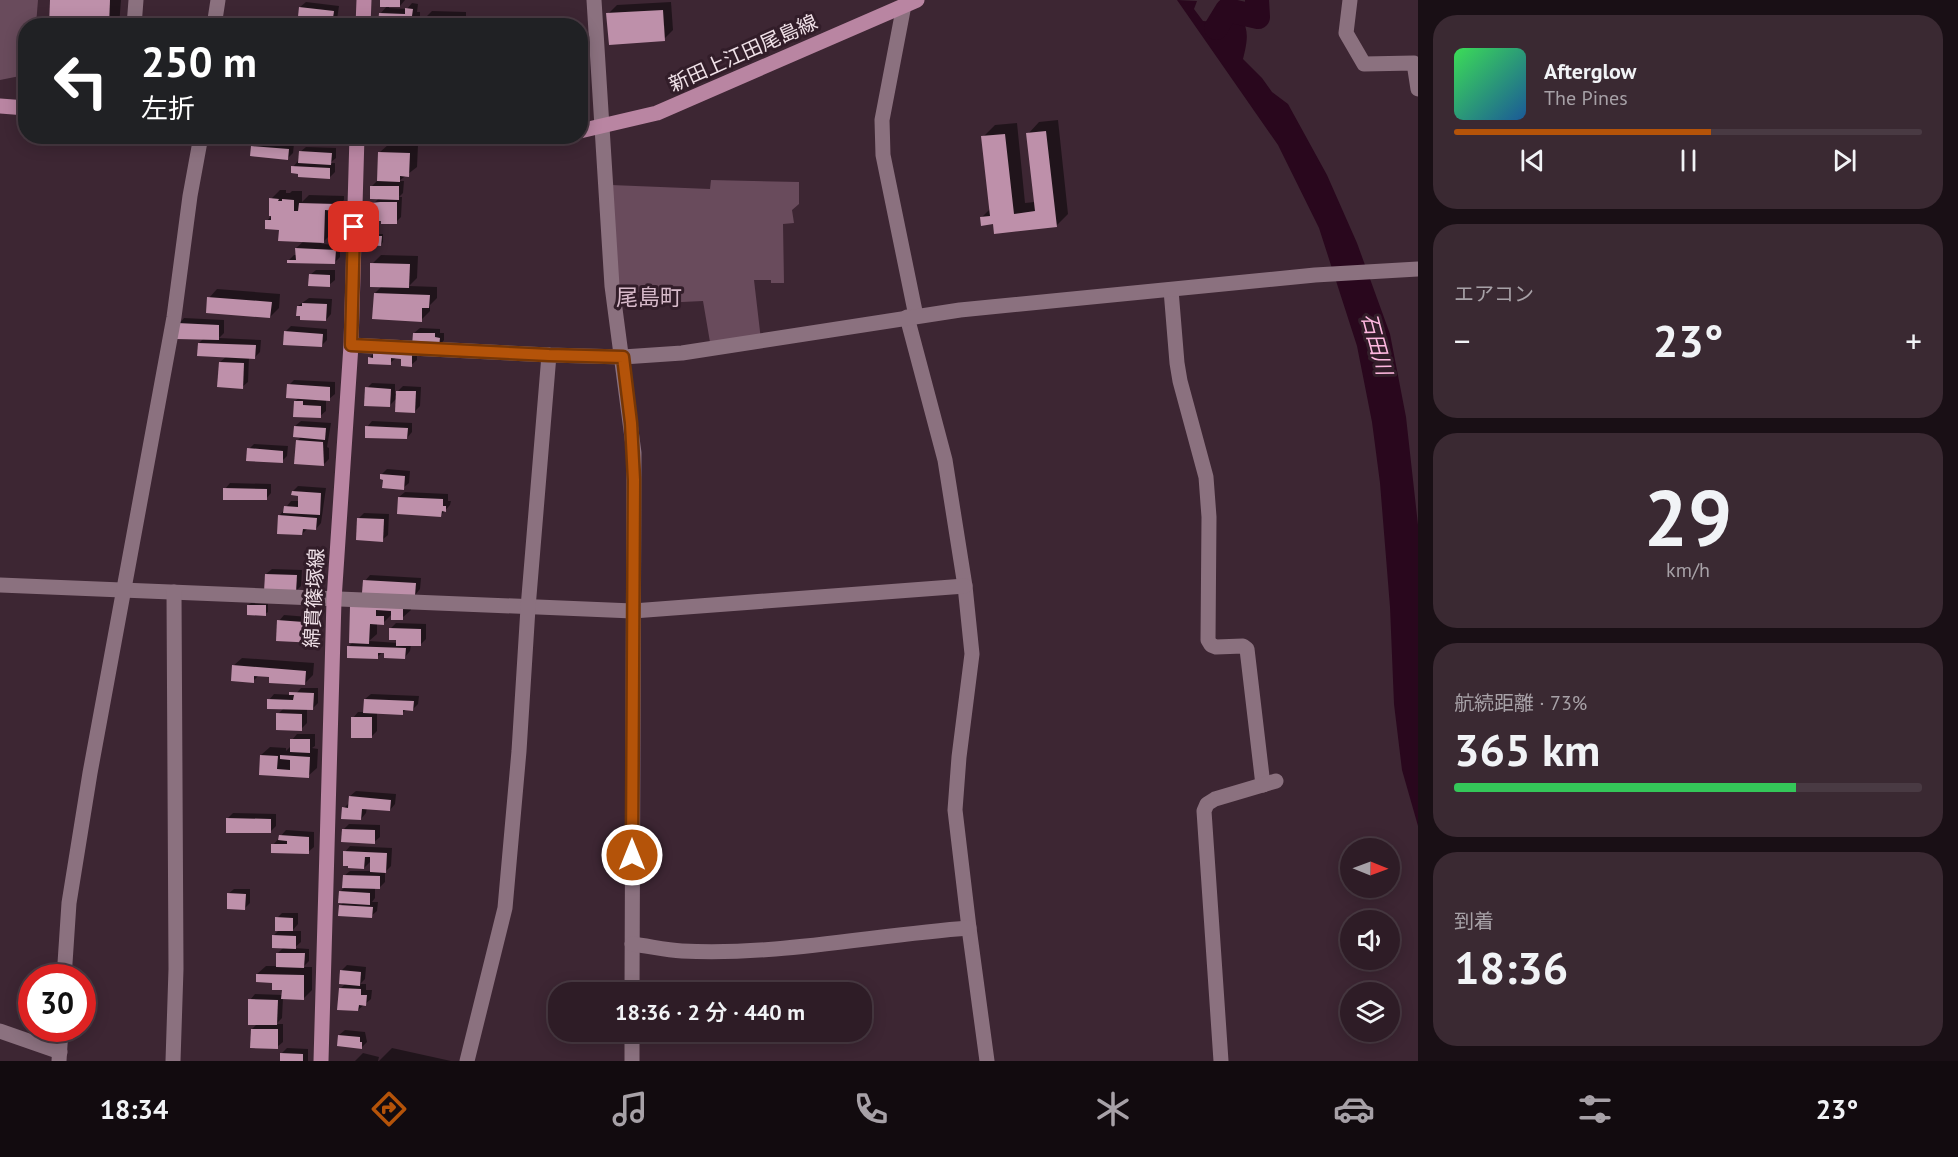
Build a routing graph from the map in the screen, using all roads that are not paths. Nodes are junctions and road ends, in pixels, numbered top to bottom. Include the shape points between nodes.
1 (136, 0) edge
2 (218, 0) edge
3 (364, 0) edge
4 (594, 0) edge
5 (1350, 0) edge
6 (911, 3) edge
7 (135, 18) edge
8 (215, 18) edge
9 (363, 18) edge
10 (1418, 89) edge
11 (0, 106) edge
12 (18, 107) edge
13 (603, 127) junction
14 (588, 130) edge
15 (200, 144) edge
16 (357, 144) edge
17 (1418, 269) edge
18 (1171, 290) junction
19 (911, 316) junction
20 (351, 345) junction
21 (549, 355) junction
22 (623, 357) junction
23 (0, 585) edge
24 (966, 586) junction
25 (123, 591) junction
26 (174, 592) junction
27 (334, 600) junction
28 (528, 608) junction
29 (633, 611) junction
30 (969, 928) junction
31 (632, 944) junction
32 (65, 964) edge
33 (632, 982) edge
34 (0, 1031) edge
35 (632, 1042) edge
36 (59, 1056) edge
37 (173, 1061) edge
38 (321, 1061) edge
39 (466, 1061) edge
40 (632, 1061) edge
41 (987, 1061) edge
42 (1221, 1061) edge

1 - 7 street
2 - 8 street
3 - 9 main road
4 - 13 street
5 - 10 street via 1346,33 1364,64 1414,63
6 - 13 main road, 新田上江田尾島線 via 657,113
6 - 19 street via 882,120 883,155
11 - 12 main road
13 - 14 main road, 新田上江田尾島線
13 - 22 street via 612,286
15 - 25 street via 174,317
16 - 20 main road, 綿貫篠塚線
17 - 18 street
18 - 19 street
18 - 42 street via 1180,381 1206,477 1208,640 1216,647 1247,649 1269,783 1215,799 1204,811
19 - 22 street via 682,353
19 - 24 street via 945,460
20 - 21 street
20 - 27 main road, 綿貫篠塚線
21 - 22 street
21 - 28 street
22 - 29 street via 634,453
23 - 25 street
24 - 29 street
24 - 30 street via 972,654 955,810
25 - 26 street
25 - 32 street via 69,903
26 - 27 street
26 - 37 street
27 - 28 street
27 - 38 main road, 綿貫篠塚線
28 - 29 street
28 - 39 street via 506,908
29 - 31 street
30 - 31 street via 756,950 681,951
30 - 41 street
31 - 33 street
34 - 36 street
35 - 40 street

